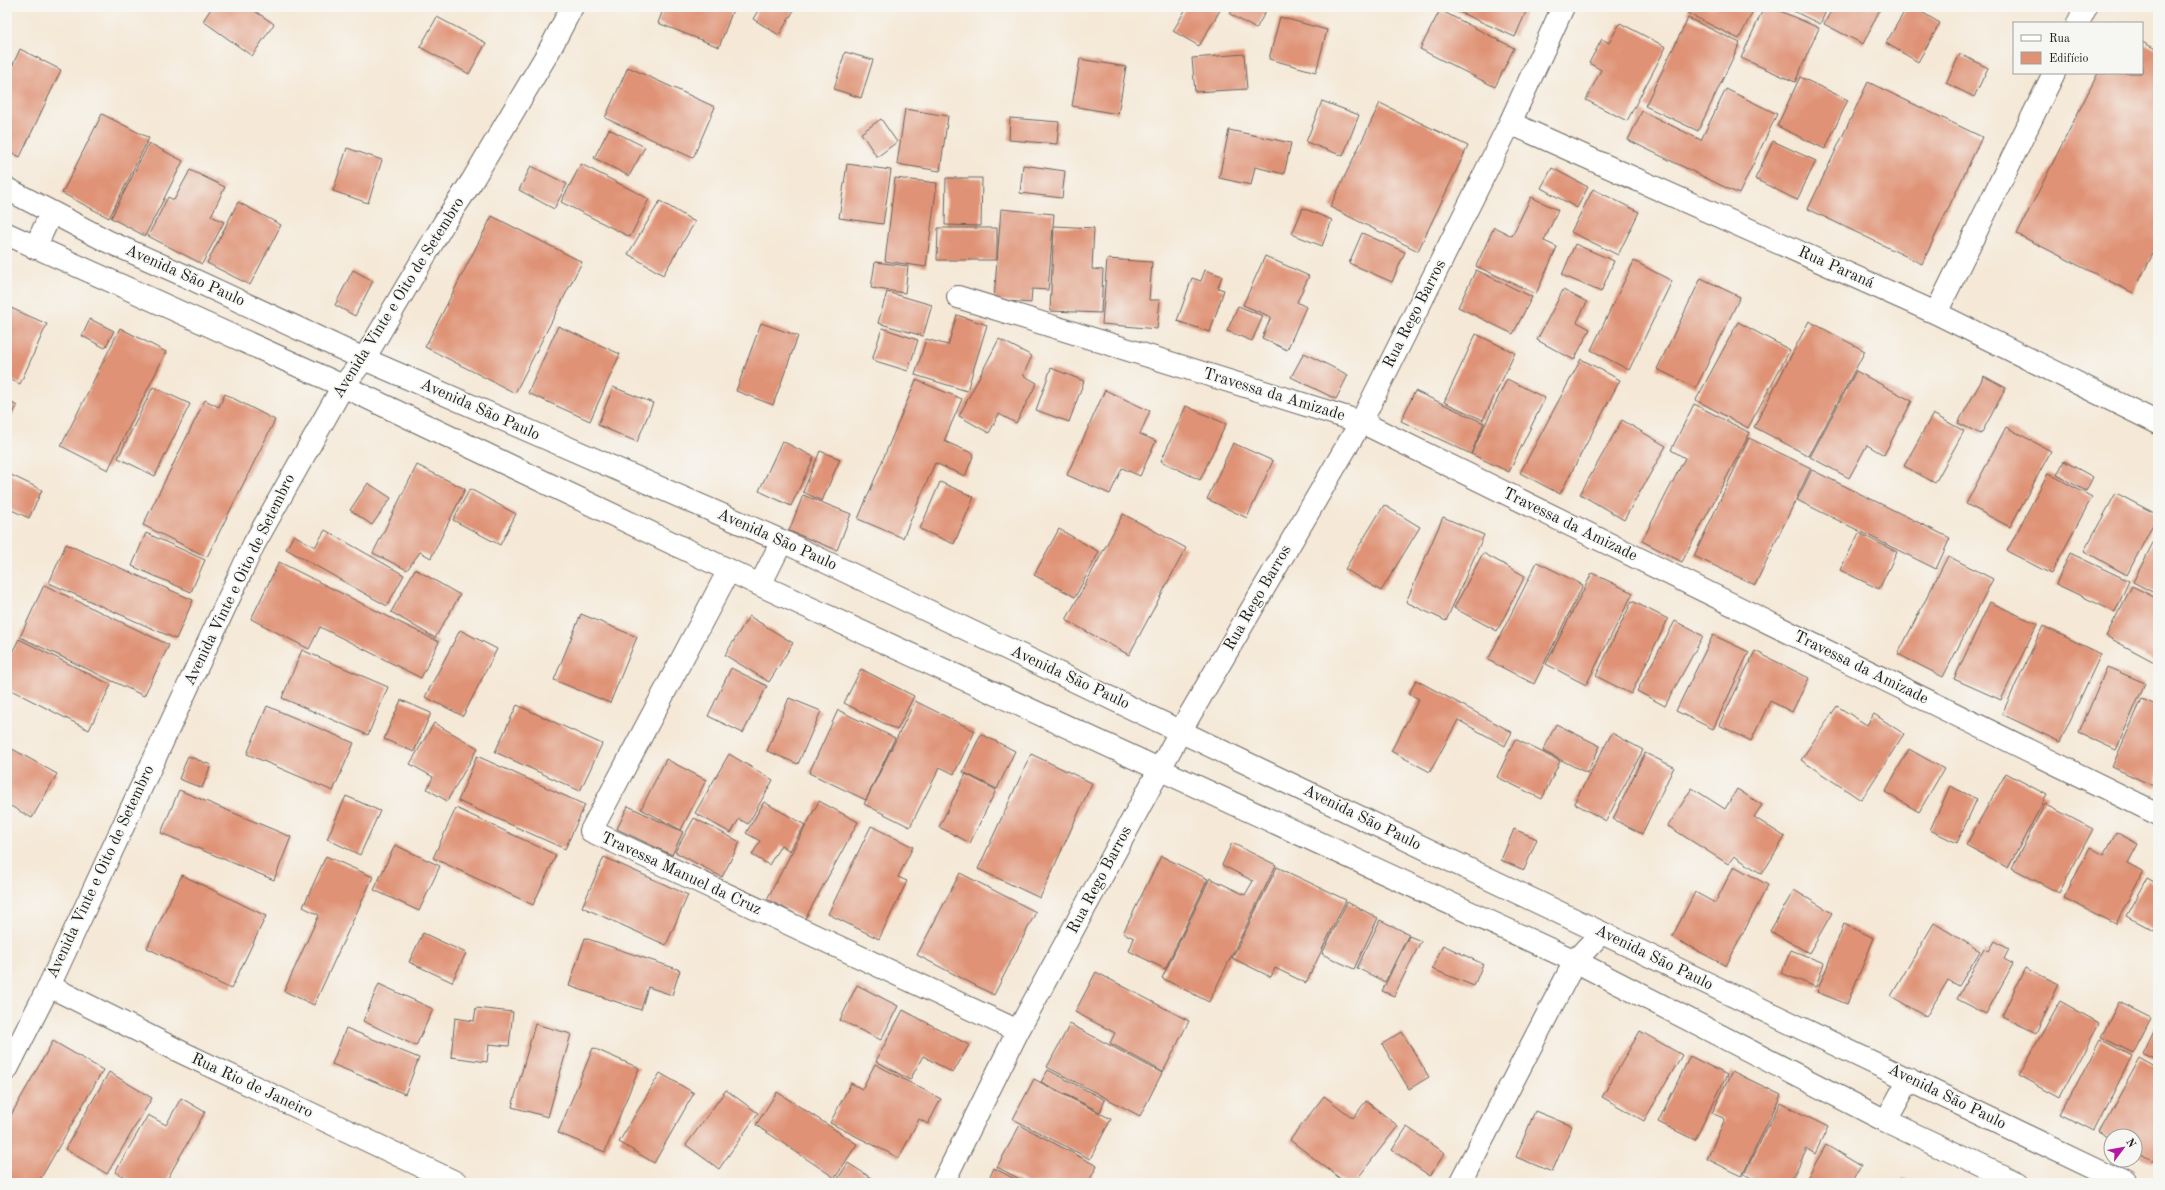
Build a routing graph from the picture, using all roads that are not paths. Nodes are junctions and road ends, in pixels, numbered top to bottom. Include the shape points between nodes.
1 (572, 7) edge
2 (1563, 7) edge
3 (2054, 74) edge
4 (1510, 123) junction
5 (7, 189) edge
6 (51, 213) junction
7 (7, 234) edge
8 (35, 248) junction
9 (958, 298) dead end
10 (1936, 313) junction
11 (364, 359) junction
12 (342, 386) junction
13 (1361, 422) junction
14 (2158, 424) edge
15 (782, 541) junction
16 (729, 570) junction
17 (760, 585) junction
18 (1181, 730) junction
19 (1159, 770) junction
20 (2158, 814) edge
21 (1602, 932) junction
22 (1575, 961) junction
23 (49, 986) junction
24 (1018, 1031) junction
25 (7, 1069) edge
26 (1909, 1079) junction
27 (1886, 1121) junction
28 (457, 1183) edge
29 (943, 1183) edge
30 (1460, 1183) edge
31 (2017, 1183) edge
32 (2125, 1183) edge

1 - 11 street, Avenida Vinte e Oito de Setembro via 549,51
2 - 4 street, Rua Rego Barros
3 - 10 street
4 - 10 street, Rua Paraná
4 - 13 street, Rua Rego Barros
5 - 6 street, Avenida São Paulo
6 - 8 street
6 - 11 street, Avenida São Paulo
7 - 8 street
8 - 12 street
9 - 13 street, Travessa da Amizade
10 - 14 street, Rua Paraná
11 - 12 street, Avenida Vinte e Oito de Setembro
11 - 15 street, Avenida São Paulo
12 - 16 street
12 - 23 street, Avenida Vinte e Oito de Setembro via 254,544
13 - 18 street, Rua Rego Barros
13 - 20 street, Travessa da Amizade
15 - 17 street
15 - 18 street, Avenida São Paulo
16 - 17 street
16 - 24 street, Travessa Manuel da Cruz via 591,831
17 - 19 street
18 - 19 street, Rua Rego Barros
18 - 21 street, Avenida São Paulo
19 - 22 street
19 - 24 street, Rua Rego Barros
21 - 22 street
21 - 26 street, Avenida São Paulo
22 - 27 street
22 - 30 street
23 - 25 street, Avenida Vinte e Oito de Setembro
23 - 28 street, Rua Rio de Janeiro via 181,1052
24 - 29 street, Rua Rego Barros
26 - 27 street
26 - 32 street, Avenida São Paulo
27 - 31 street

